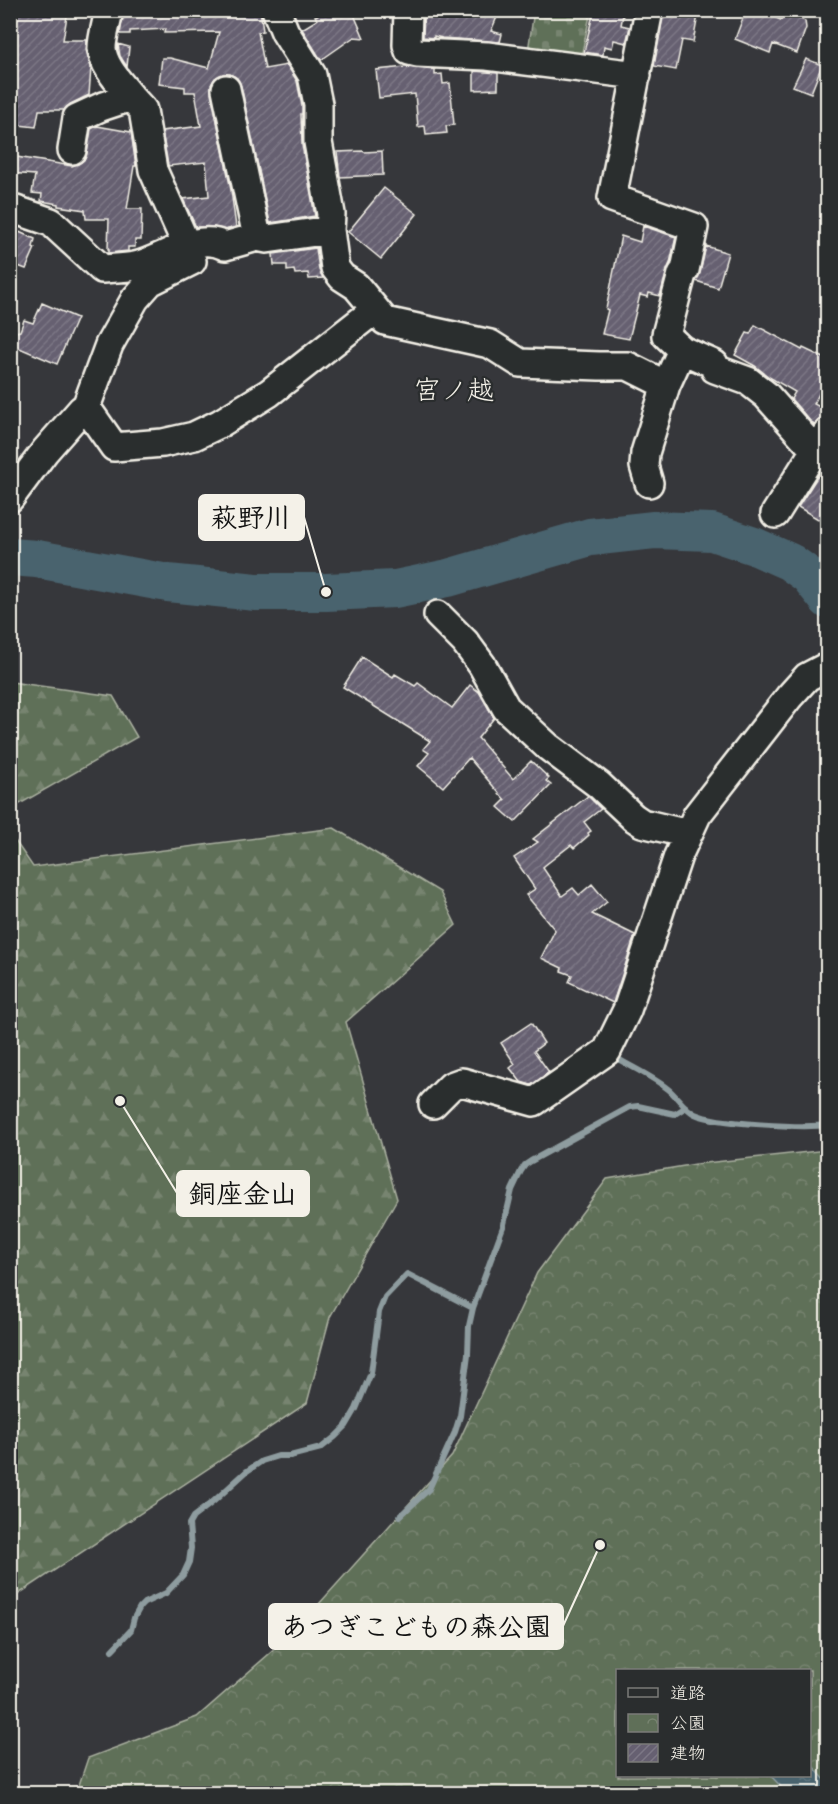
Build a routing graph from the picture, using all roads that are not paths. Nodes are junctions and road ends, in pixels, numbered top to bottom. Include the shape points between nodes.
1 (109, 10) edge
2 (276, 10) edge
3 (408, 10) edge
4 (649, 10) edge
5 (637, 75) junction
6 (226, 89) dead end
7 (132, 97) junction
8 (72, 150) dead end
9 (10, 208) edge
10 (330, 230) junction
11 (257, 237) junction
12 (186, 246) junction
13 (225, 246) junction
14 (376, 311) junction
15 (682, 350) junction
16 (666, 385) junction
17 (87, 407) junction
18 (821, 441) edge
19 (649, 483) dead end
20 (10, 498) edge
21 (775, 514) dead end
22 (438, 615) dead end
23 (817, 672) edge
24 (688, 834) junction
25 (434, 1104) dead end

1 - 7 street via 102,48 105,60
2 - 10 street via 312,75
3 - 5 street via 409,51 487,56
4 - 5 street
5 - 15 street via 612,198 694,227 666,335
6 - 11 street
7 - 8 street via 77,118
7 - 12 street via 143,110 153,170
9 - 12 street via 51,222 102,269 136,266
10 - 11 street
10 - 14 street via 335,268
11 - 13 street
12 - 13 street via 216,242
13 - 17 street via 150,282 135,299 109,345
14 - 16 street via 385,321 490,344 520,363 628,366
14 - 17 street via 269,393 194,436 163,444 114,447
15 - 16 street
15 - 18 street via 714,364 715,369 748,381
16 - 19 street via 645,453
17 - 20 street via 45,451
18 - 21 street
22 - 24 street via 482,665 506,708 547,746 642,823
23 - 24 street via 754,741 697,815
24 - 25 street via 627,1010 607,1051 534,1102 462,1082 451,1086

